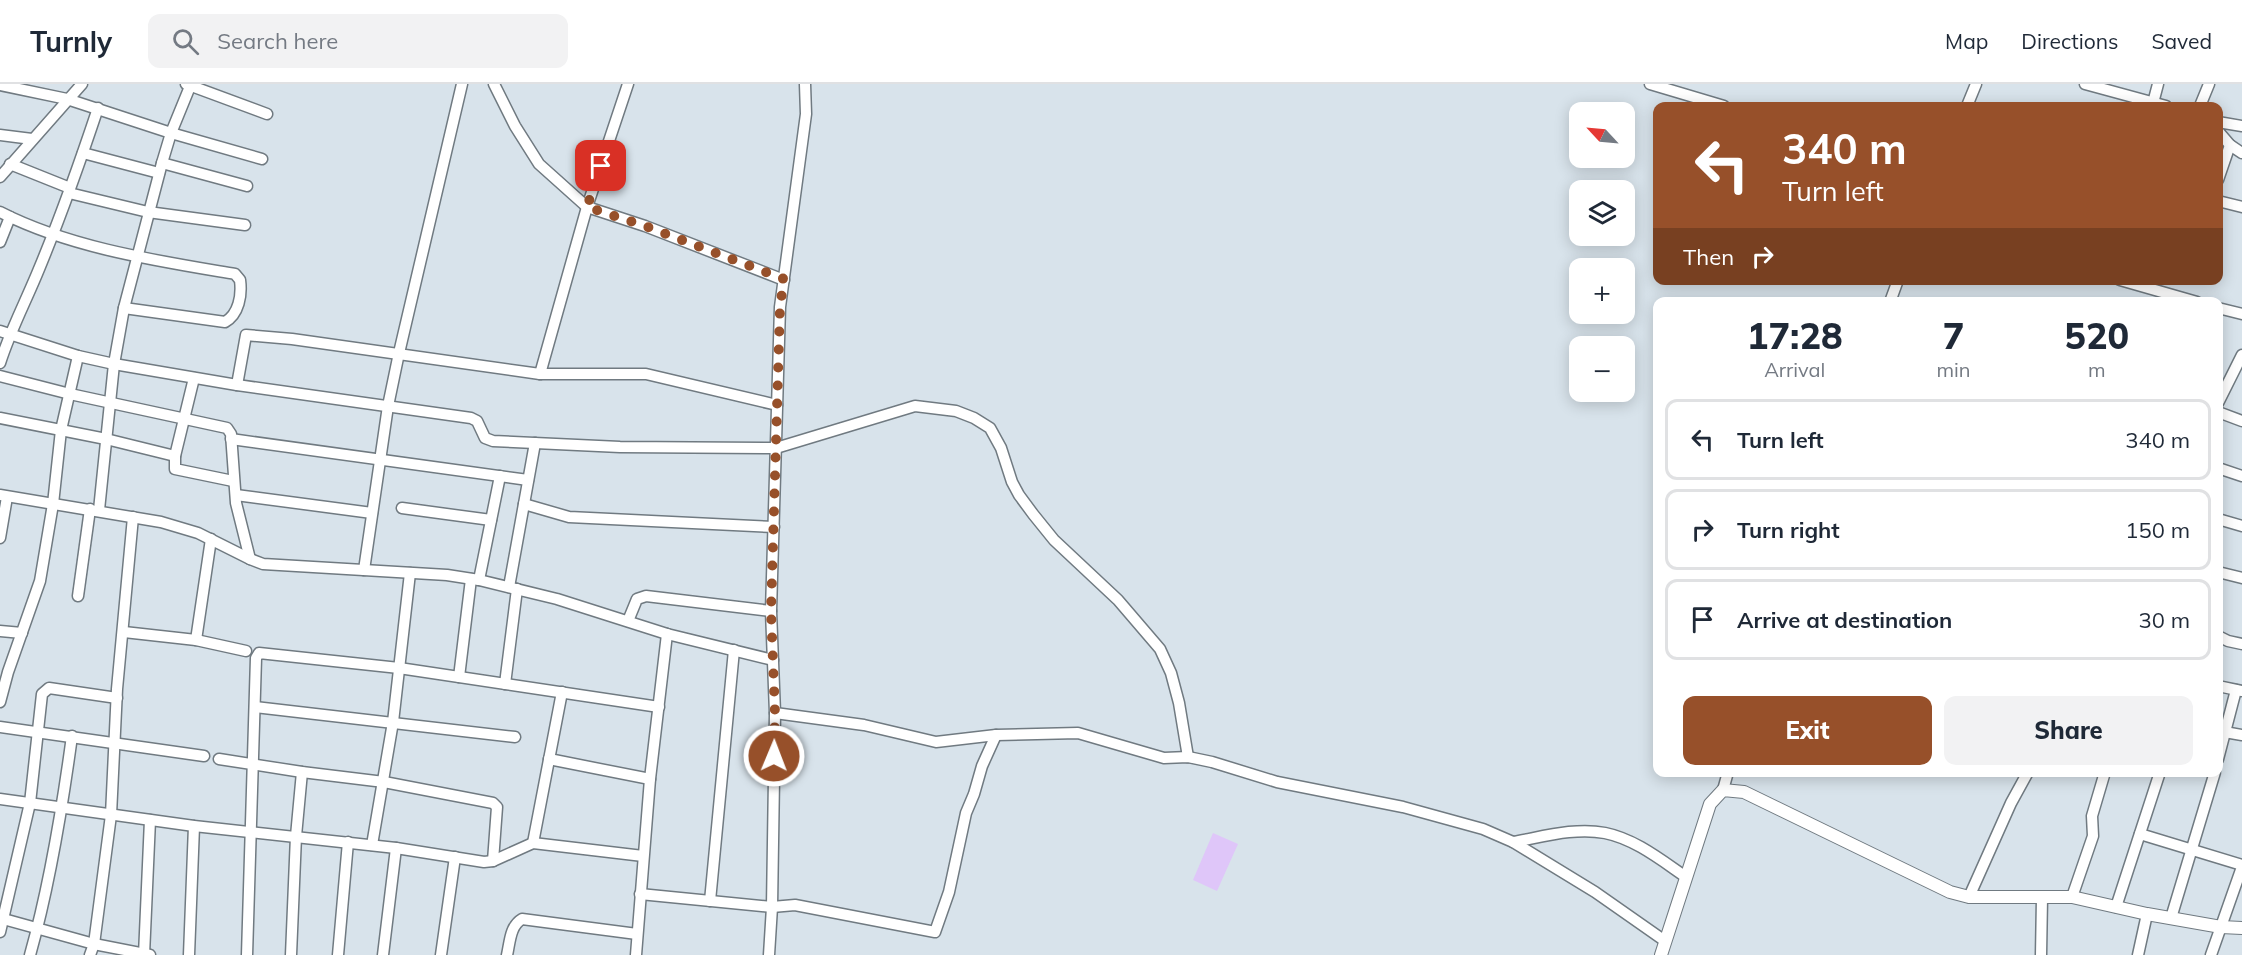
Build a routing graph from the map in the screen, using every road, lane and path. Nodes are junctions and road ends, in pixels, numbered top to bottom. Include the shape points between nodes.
1 (82, 84) edge
2 (462, 84) edge
3 (494, 84) edge
4 (628, 84) edge
5 (805, 84) edge
6 (1650, 84) edge
7 (1976, 84) edge
8 (2085, 84) edge
9 (2158, 84) edge
10 (2209, 84) edge
11 (0, 85) edge
12 (189, 85) edge
13 (26, 87) edge
14 (68, 99) junction
15 (1711, 102) edge
16 (1969, 102) edge
17 (2149, 102) edge
18 (2153, 102) edge
19 (2202, 102) edge
20 (98, 108) junction
21 (267, 114) dead end
22 (2223, 124) edge
23 (2242, 126) edge
24 (171, 133) junction
25 (0, 135) edge
26 (2223, 137) edge
27 (32, 139) junction
28 (2230, 145) junction
29 (83, 153) junction
30 (2242, 153) edge
31 (262, 159) dead end
32 (10, 164) junction
33 (2223, 165) edge
34 (160, 168) junction
35 (0, 177) edge
36 (247, 186) dead end
37 (70, 190) junction
38 (2223, 202) edge
39 (587, 207) junction
40 (2242, 207) edge
41 (148, 212) junction
42 (5, 215) edge
43 (245, 225) dead end
44 (54, 234) junction
45 (0, 242) edge
46 (137, 258) junction
47 (784, 279) junction
48 (2138, 285) edge
49 (2180, 297) edge
50 (124, 308) junction
51 (2223, 309) edge
52 (2242, 313) edge
53 (5, 333) edge
54 (399, 353) junction
55 (2242, 355) edge
56 (78, 356) junction
57 (0, 363) edge
58 (114, 364) junction
59 (2238, 372) edge
60 (540, 374) junction
61 (0, 376) edge
62 (194, 378) junction
63 (237, 385) junction
64 (70, 394) junction
65 (2223, 396) edge
66 (110, 403) junction
67 (777, 405) junction
68 (388, 406) junction
69 (2223, 414) edge
70 (0, 418) edge
71 (185, 418) junction
72 (2242, 421) edge
73 (61, 430) junction
74 (106, 439) junction
75 (231, 439) junction
76 (535, 443) junction
77 (776, 448) junction
78 (175, 456) junction
79 (381, 461) junction
80 (2223, 470) edge
81 (500, 476) junction
82 (2242, 476) edge
83 (528, 480) junction
84 (233, 482) junction
85 (236, 495) junction
86 (3, 496) edge
87 (53, 504) junction
88 (524, 504) junction
89 (402, 508) dead end
90 (94, 510) junction
91 (372, 513) junction
92 (133, 517) junction
93 (491, 520) junction
94 (2223, 520) edge
95 (2242, 525) edge
96 (774, 527) junction
97 (0, 538) edge
98 (211, 539) junction
99 (250, 559) junction
100 (364, 570) junction
101 (410, 573) junction
102 (2223, 573) edge
103 (2242, 578) edge
104 (475, 580) junction
105 (513, 588) junction
106 (78, 596) dead end
107 (771, 611) junction
108 (628, 621) junction
109 (0, 631) edge
110 (124, 632) junction
111 (22, 633) junction
112 (667, 634) junction
113 (2223, 638) edge
114 (196, 639) junction
115 (2242, 644) edge
116 (734, 650) junction
117 (246, 651) dead end
118 (774, 660) junction
119 (399, 668) junction
120 (459, 677) junction
121 (504, 684) junction
122 (2223, 687) edge
123 (2239, 691) edge
124 (562, 692) junction
125 (117, 698) junction
126 (0, 702) edge
127 (255, 707) junction
128 (659, 707) junction
129 (775, 713) junction
130 (393, 722) junction
131 (0, 726) edge
132 (2223, 730) edge
133 (38, 731) junction
134 (2223, 732) edge
135 (996, 735) junction
136 (2242, 735) edge
137 (72, 736) junction
138 (516, 737) dead end
139 (115, 742) junction
140 (204, 756) dead end
141 (1188, 757) junction
142 (219, 759) dead end
143 (549, 759) junction
144 (253, 764) junction
145 (302, 772) junction
146 (1727, 777) edge
147 (2025, 777) edge
148 (2104, 777) edge
149 (2158, 777) edge
150 (2214, 777) edge
151 (650, 778) junction
152 (384, 782) junction
153 (1723, 790) junction
154 (0, 799) edge
155 (30, 803) junction
156 (63, 808) junction
157 (111, 815) junction
158 (150, 820) junction
159 (194, 826) junction
160 (251, 832) junction
161 (2140, 834) junction
162 (297, 836) junction
163 (348, 842) junction
164 (1513, 842) junction
165 (533, 843) junction
166 (372, 845) junction
167 (396, 848) junction
168 (2192, 850) junction
169 (643, 856) junction
170 (455, 857) junction
171 (493, 861) junction
172 (2242, 866) edge
173 (1686, 877) junction
174 (640, 894) junction
175 (1969, 897) junction
176 (2072, 897) junction
177 (2042, 898) junction
178 (710, 901) junction
179 (772, 907) junction
180 (2116, 907) junction
181 (2147, 914) junction
182 (2171, 918) junction
183 (2, 919) edge
184 (2221, 927) junction
185 (38, 928) junction
186 (2242, 928) edge
187 (0, 932) edge
188 (637, 934) junction
189 (1665, 941) junction
190 (92, 950) edge
191 (30, 955) edge
192 (146, 955) edge
193 (189, 955) edge
194 (247, 955) edge
195 (291, 955) edge
196 (338, 955) edge
197 (383, 955) edge
198 (441, 955) edge
199 (507, 955) edge
200 (636, 955) edge
201 (769, 955) edge
202 (1661, 955) edge
203 (2041, 955) edge
204 (2138, 955) edge
205 (2211, 955) edge

1 - 14 street
2 - 54 street
3 - 39 street via 539,164
4 - 39 street
5 - 47 street via 806,114
6 - 15 street
7 - 16 street
8 - 17 street
9 - 18 street
10 - 19 street
11 - 13 street
12 - 21 street
12 - 24 street
13 - 14 street
14 - 20 street
14 - 27 street
20 - 24 street
20 - 29 street
22 - 23 street
24 - 31 street
24 - 34 street
25 - 27 street
26 - 28 street
27 - 32 street
28 - 30 street
28 - 33 street
29 - 34 street
29 - 37 street
32 - 35 street
32 - 37 street
34 - 36 street
34 - 41 street
37 - 41 street
37 - 44 street
38 - 40 street
39 - 47 street
39 - 60 street
41 - 43 street
41 - 46 street
42 - 44 street
42 - 45 street
44 - 46 street
44 - 53 street via 20,316
46 - 50 street
46 - 50 street via 235,274 240,280 239,304 225,322
47 - 67 street
48 - 49 street
50 - 58 street
51 - 52 street
53 - 56 street
53 - 57 street
54 - 60 street
54 - 63 street via 246,334
54 - 68 street
55 - 59 street
56 - 58 street
56 - 64 street
58 - 62 street
58 - 66 street
59 - 65 street
60 - 67 street via 646,374
61 - 64 street
62 - 63 street
62 - 71 street
63 - 68 street
64 - 66 street
64 - 73 street
66 - 71 street
66 - 74 street
67 - 77 street
68 - 76 street via 471,418 488,440
68 - 79 street
69 - 72 street
70 - 73 street
71 - 75 street via 227,428
71 - 78 street
73 - 74 street
73 - 87 street
74 - 78 street
74 - 90 street
75 - 79 street
75 - 84 street
76 - 77 street
76 - 83 street
77 - 96 street
77 - 141 street via 915,406 956,411 990,428 1012,482 1033,514 1160,649 1179,703
78 - 84 street via 176,470
79 - 81 street
79 - 91 street
80 - 82 street
81 - 83 street
81 - 93 street
83 - 88 street
84 - 85 street
85 - 91 street
85 - 99 street
86 - 87 street
86 - 97 street
87 - 90 street
87 - 111 street via 40,581
88 - 96 street via 569,517
88 - 105 street
89 - 93 street
90 - 92 street
90 - 106 street
91 - 100 street
92 - 98 street
92 - 110 street
93 - 104 street
94 - 95 street
96 - 107 street
98 - 99 street
98 - 114 street
99 - 100 street via 263,564
100 - 101 street
101 - 104 street
101 - 119 street
102 - 103 street
104 - 105 street
104 - 120 street
105 - 108 street
105 - 121 street
107 - 108 street via 646,596 637,599
107 - 118 street
108 - 112 street
109 - 111 street
110 - 114 street
110 - 125 street
111 - 126 street
112 - 116 street
112 - 128 street
113 - 115 street
114 - 117 street
116 - 118 street
116 - 178 street
118 - 129 street
119 - 120 street
119 - 127 street via 259,653
119 - 130 street
120 - 121 street
121 - 124 street
122 - 123 street
123 - 132 street
124 - 128 street
124 - 143 street
125 - 133 street via 49,688 42,694
125 - 139 street
127 - 130 street
127 - 144 street
128 - 151 street
129 - 135 street via 936,742
129 - 179 street
130 - 138 street
130 - 152 street
131 - 133 street
133 - 137 street
133 - 155 street
134 - 136 street
135 - 141 street via 1078,733 1164,758
135 - 179 street via 966,813 949,892 935,932 795,905
137 - 139 street
137 - 156 street
139 - 140 street
139 - 157 street
141 - 164 street via 1277,782 1403,807 1483,828
142 - 144 street
143 - 151 street
143 - 165 street
144 - 145 street
144 - 160 street
145 - 152 street
145 - 162 street
146 - 153 street
147 - 175 street
148 - 176 street via 2092,816 2092,836
149 - 161 street
150 - 168 street
151 - 169 street
152 - 166 street
152 - 171 street via 495,804
153 - 173 street via 1710,804
153 - 175 street via 1744,792 1950,892
154 - 155 street
155 - 156 street
155 - 183 street
156 - 157 street
156 - 185 street
157 - 158 street
157 - 190 street
158 - 159 street
158 - 192 street
159 - 160 street
159 - 193 street
160 - 162 street
160 - 194 street
161 - 168 street
161 - 180 street
162 - 163 street
162 - 195 street
163 - 166 street
163 - 196 street
164 - 173 street via 1567,832 1605,833 1644,848
164 - 189 street
165 - 169 street
165 - 171 street
166 - 167 street
167 - 170 street
167 - 197 street
168 - 172 street
168 - 182 street
169 - 174 street
170 - 171 street
170 - 198 street
172 - 184 street
173 - 189 street
174 - 178 street
174 - 188 street
175 - 177 street
176 - 177 street
176 - 180 street
177 - 203 street
178 - 179 street
179 - 201 street
180 - 181 street
181 - 182 street
181 - 204 street
182 - 184 street
183 - 185 street
183 - 187 street
184 - 186 street
184 - 205 street
185 - 190 street
185 - 191 street
188 - 199 street via 522,919 512,930
188 - 200 street
189 - 202 street
190 - 192 street

